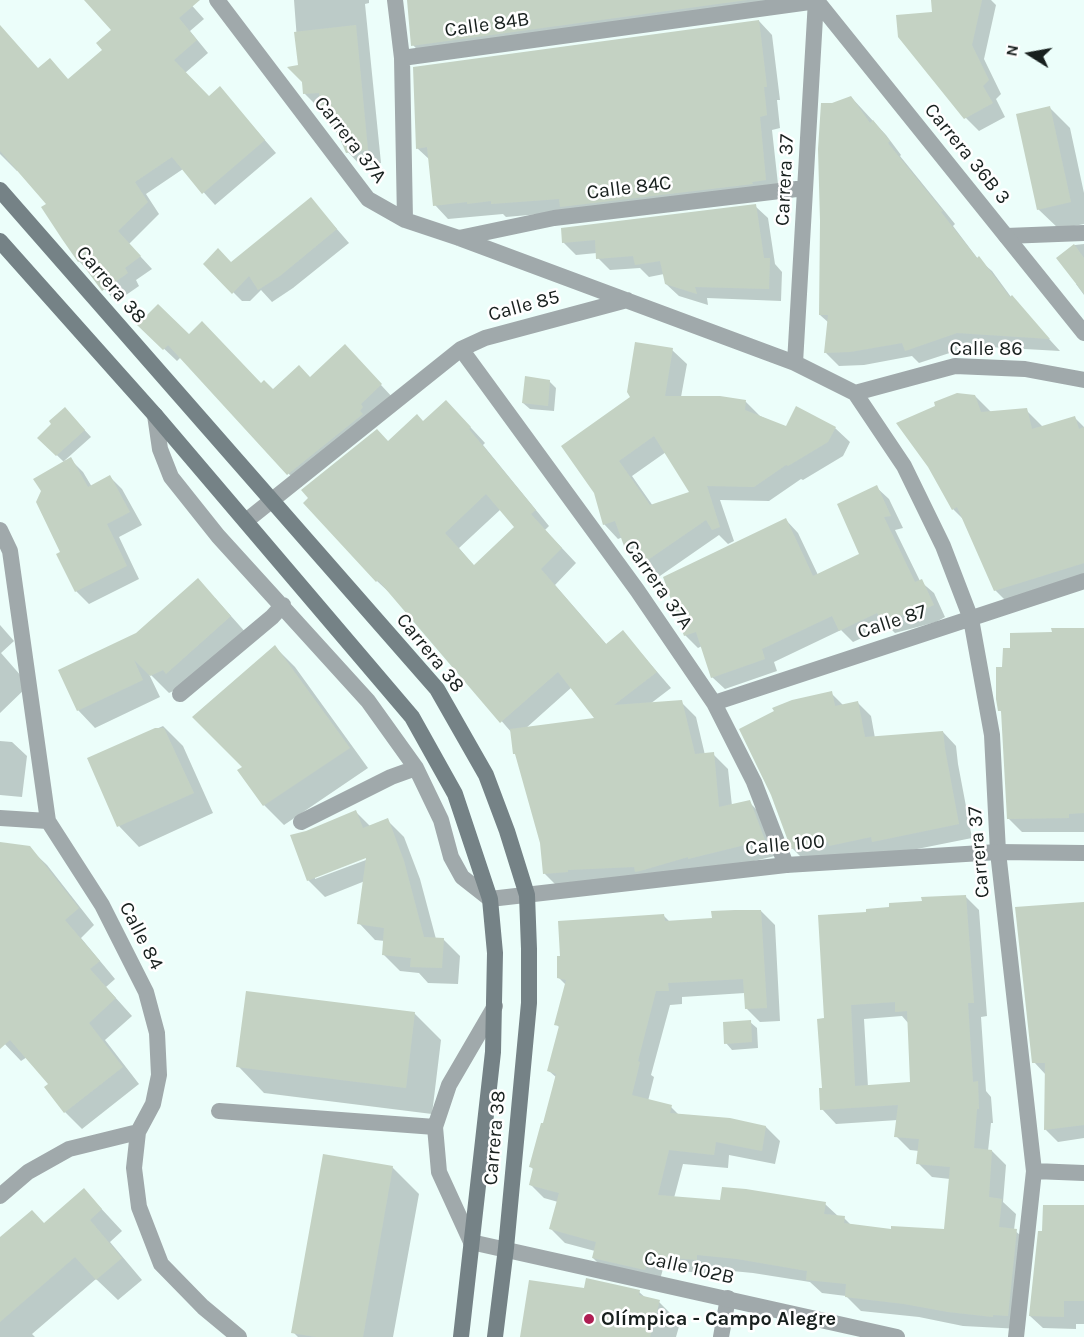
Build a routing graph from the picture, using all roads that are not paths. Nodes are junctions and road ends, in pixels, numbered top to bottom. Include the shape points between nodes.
1 (217, 0) edge
2 (395, 0) edge
3 (820, 0) edge
4 (402, 57) junction
5 (805, 188) junction
6 (0, 190) edge
7 (405, 220) junction
8 (1084, 233) edge
9 (1006, 236) junction
10 (459, 238) junction
11 (0, 241) edge
12 (627, 300) junction
13 (1084, 333) edge
14 (461, 349) junction
15 (795, 363) junction
16 (1084, 380) edge
17 (855, 393) junction
18 (155, 415) junction
19 (272, 500) junction
20 (246, 521) junction
21 (0, 530) edge
22 (1084, 581) edge
23 (283, 605) junction
24 (970, 619) junction
25 (180, 694) dead end
26 (714, 703) junction
27 (416, 768) junction
28 (0, 818) edge
29 (48, 820) junction
30 (301, 822) dead end
31 (998, 852) junction
32 (1084, 853) edge
33 (786, 865) junction
34 (526, 895) junction
35 (490, 899) junction
36 (495, 1006) junction
37 (219, 1111) dead end
38 (435, 1127) junction
39 (138, 1132) junction
40 (1034, 1171) junction
41 (1084, 1173) edge
42 (0, 1196) edge
43 (471, 1242) junction
44 (506, 1248) junction
45 (728, 1298) junction
46 (239, 1337) edge
47 (461, 1337) edge
48 (495, 1337) edge
49 (721, 1337) edge
50 (897, 1337) edge
51 (1016, 1337) edge

1 - 7 street, Carrera 37A via 368,199
2 - 4 street
3 - 4 street, Calle 84B
3 - 5 street, Carrera 37
3 - 9 street, Carrera 36B 3
4 - 7 street
5 - 10 street, Calle 84C via 554,218
5 - 15 street, Carrera 37
6 - 19 main road, Carrera 38
7 - 10 street, Carrera 37A
8 - 9 street
9 - 13 street, Carrera 36B 3
10 - 12 street, Carrera 37A
11 - 18 main road, Carrera 38
12 - 14 street, Calle 85 via 485,338
12 - 15 street
14 - 19 street, Calle 85
14 - 26 street, Carrera 37A via 637,590
15 - 17 street
16 - 17 street, Calle 86 via 1025,369 955,366
17 - 24 street, Carrera 37 via 904,466 943,546
18 - 20 main road, Carrera 38
18 - 23 street via 160,449 171,477 218,536
19 - 20 street, Calle 85
19 - 34 main road, Carrera 38 via 437,689 486,775
20 - 35 main road, Carrera 38 via 412,717 455,794
21 - 29 street, Calle 84 via 10,551
22 - 24 street, Calle 87
23 - 25 street
23 - 27 street via 368,701
24 - 26 street, Calle 87
24 - 31 street, Carrera 37 via 992,735
26 - 33 street, Carrera 37A via 754,782
27 - 30 street
27 - 35 street via 462,877
28 - 29 street
29 - 39 street, Calle 84 via 102,905 146,992 158,1033 159,1075 153,1104
31 - 32 street, Calle 100
31 - 33 street, Calle 100
31 - 40 street, Carrera 37
33 - 34 street, Calle 100
34 - 35 street, Calle 100
34 - 44 main road, Carrera 38 via 529,1003
35 - 36 main road, Carrera 38
36 - 38 street via 449,1085
36 - 43 main road, Carrera 38
37 - 38 street
38 - 43 street via 439,1172
39 - 42 street via 69,1149 28,1172
39 - 46 street, Calle 84 via 134,1168 139,1207 161,1264
40 - 41 street
40 - 51 street, Carrera 37
43 - 44 street, Calle 102B
43 - 47 main road, Carrera 38
44 - 45 street, Calle 102B
44 - 48 main road, Carrera 38
45 - 49 street
45 - 50 street, Calle 102B

